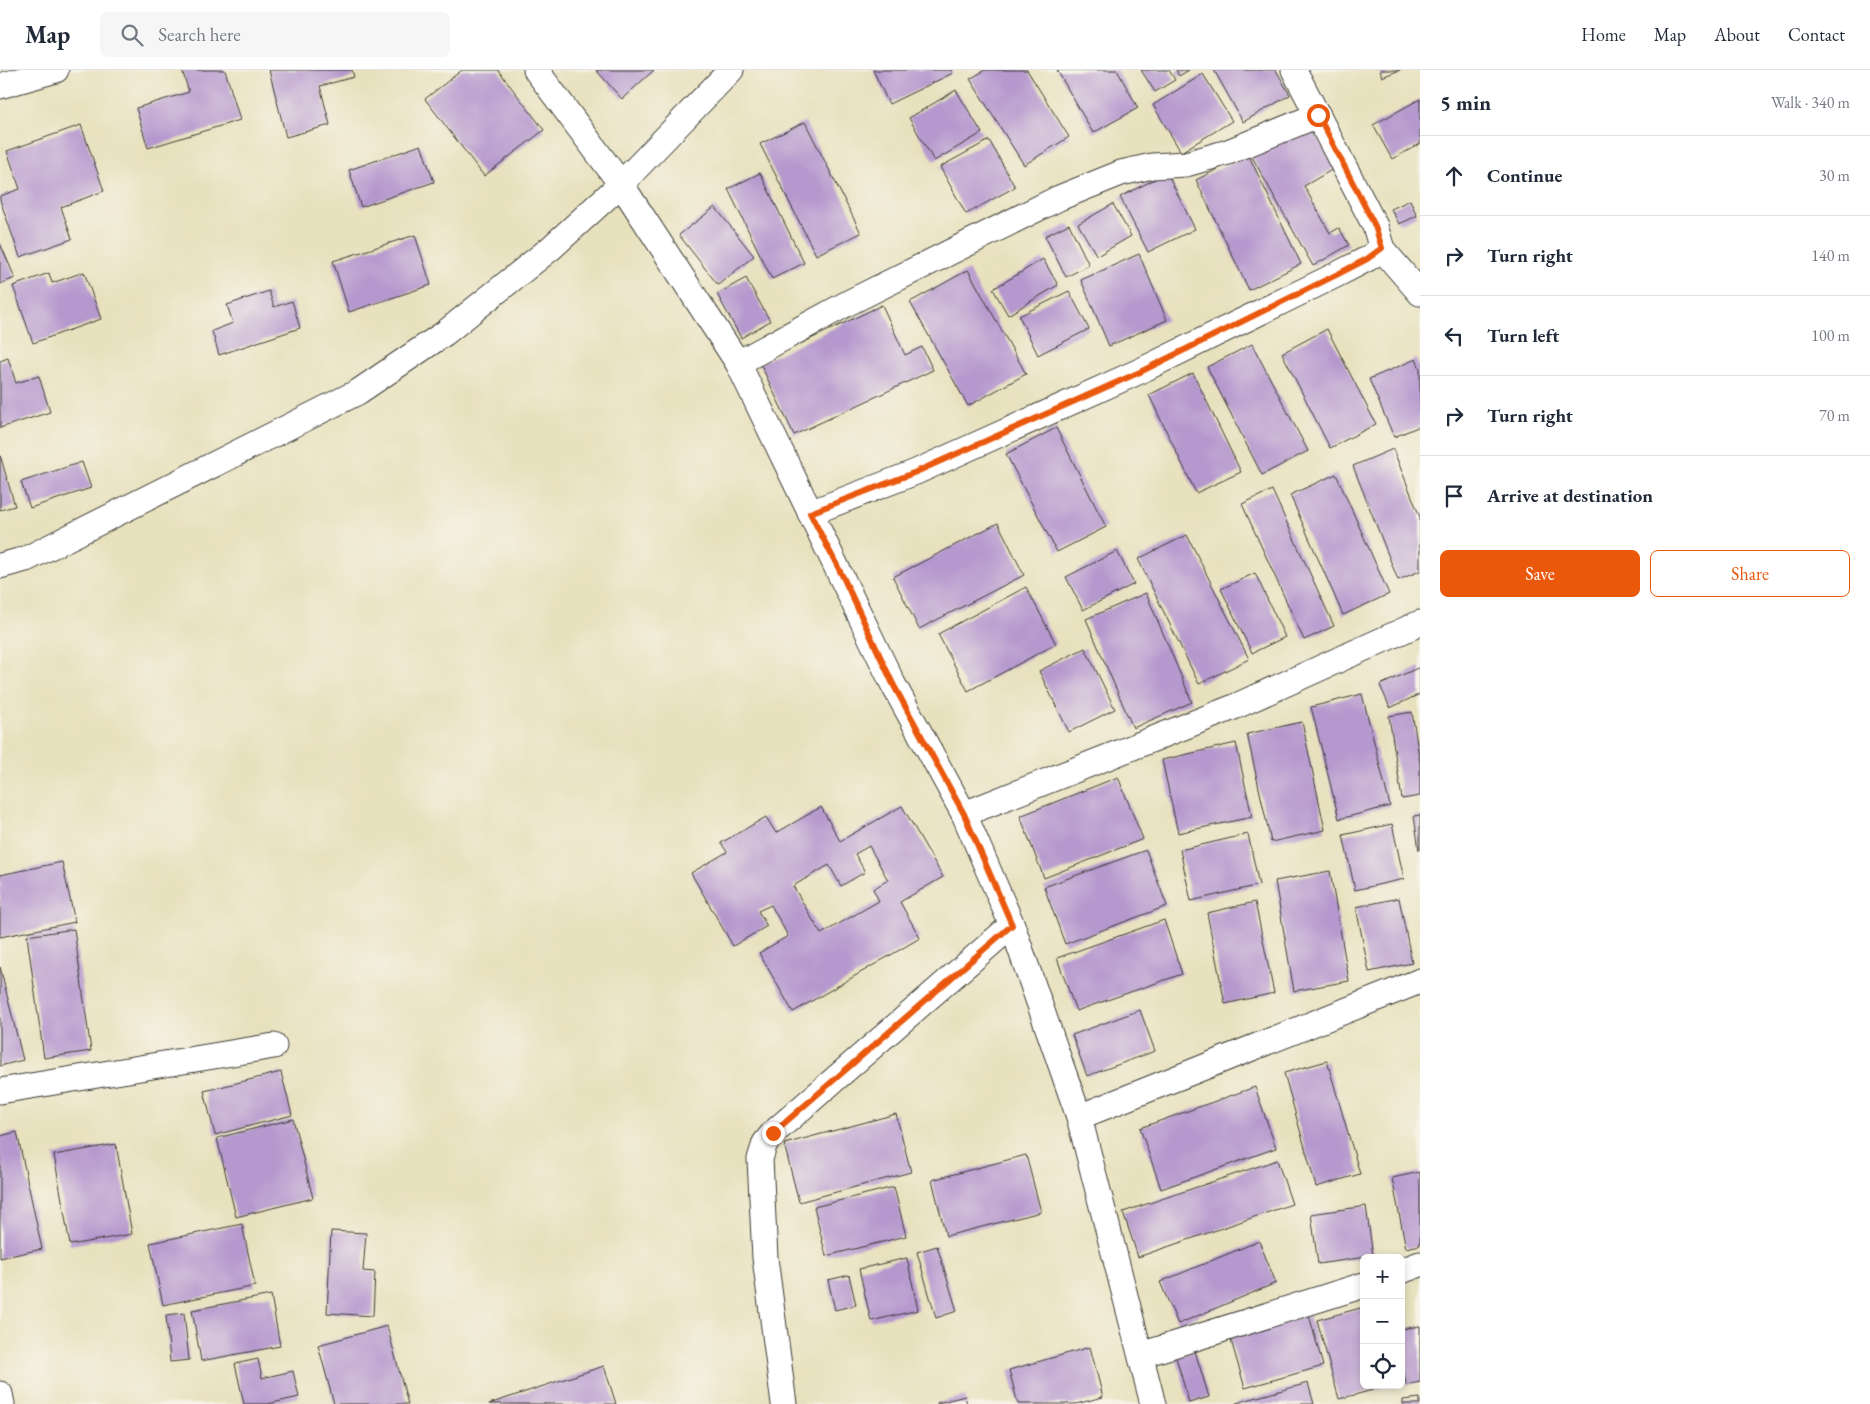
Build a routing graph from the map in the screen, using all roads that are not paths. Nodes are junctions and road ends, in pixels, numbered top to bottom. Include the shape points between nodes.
1 (56, 70) edge
2 (536, 70) edge
3 (731, 70) edge
4 (1294, 70) edge
5 (0, 86) edge
6 (1318, 115) junction
7 (621, 184) junction
8 (1382, 248) junction
9 (1420, 293) edge
10 (738, 363) junction
11 (810, 513) junction
12 (0, 566) edge
13 (1420, 623) edge
14 (964, 814) junction
15 (1012, 925) junction
16 (1420, 981) edge
17 (274, 1046) dead end
18 (0, 1092) edge
19 (1079, 1117) junction
20 (1420, 1264) edge
21 (1405, 1270) edge
22 (1360, 1286) edge
23 (1141, 1355) junction
24 (0, 1394) edge
25 (2, 1404) edge
26 (784, 1404) edge
27 (1153, 1404) edge

1 - 5 street
2 - 7 street
3 - 7 street
4 - 6 street
6 - 8 street via 1375,226
6 - 10 street via 1228,152 1186,164 1152,166 1121,173 1059,198 848,303
7 - 10 street
7 - 12 street via 551,248 444,333 358,392 26,559
8 - 9 street
8 - 11 street via 1338,274 1140,372 916,472
10 - 11 street
11 - 14 street via 893,684
13 - 14 street via 1234,707
14 - 15 street
15 - 19 street
15 - 26 street via 773,1133 765,1144 760,1159 766,1258
16 - 19 street
17 - 18 street
19 - 23 street
20 - 21 street
22 - 23 street
23 - 27 street
24 - 25 street

